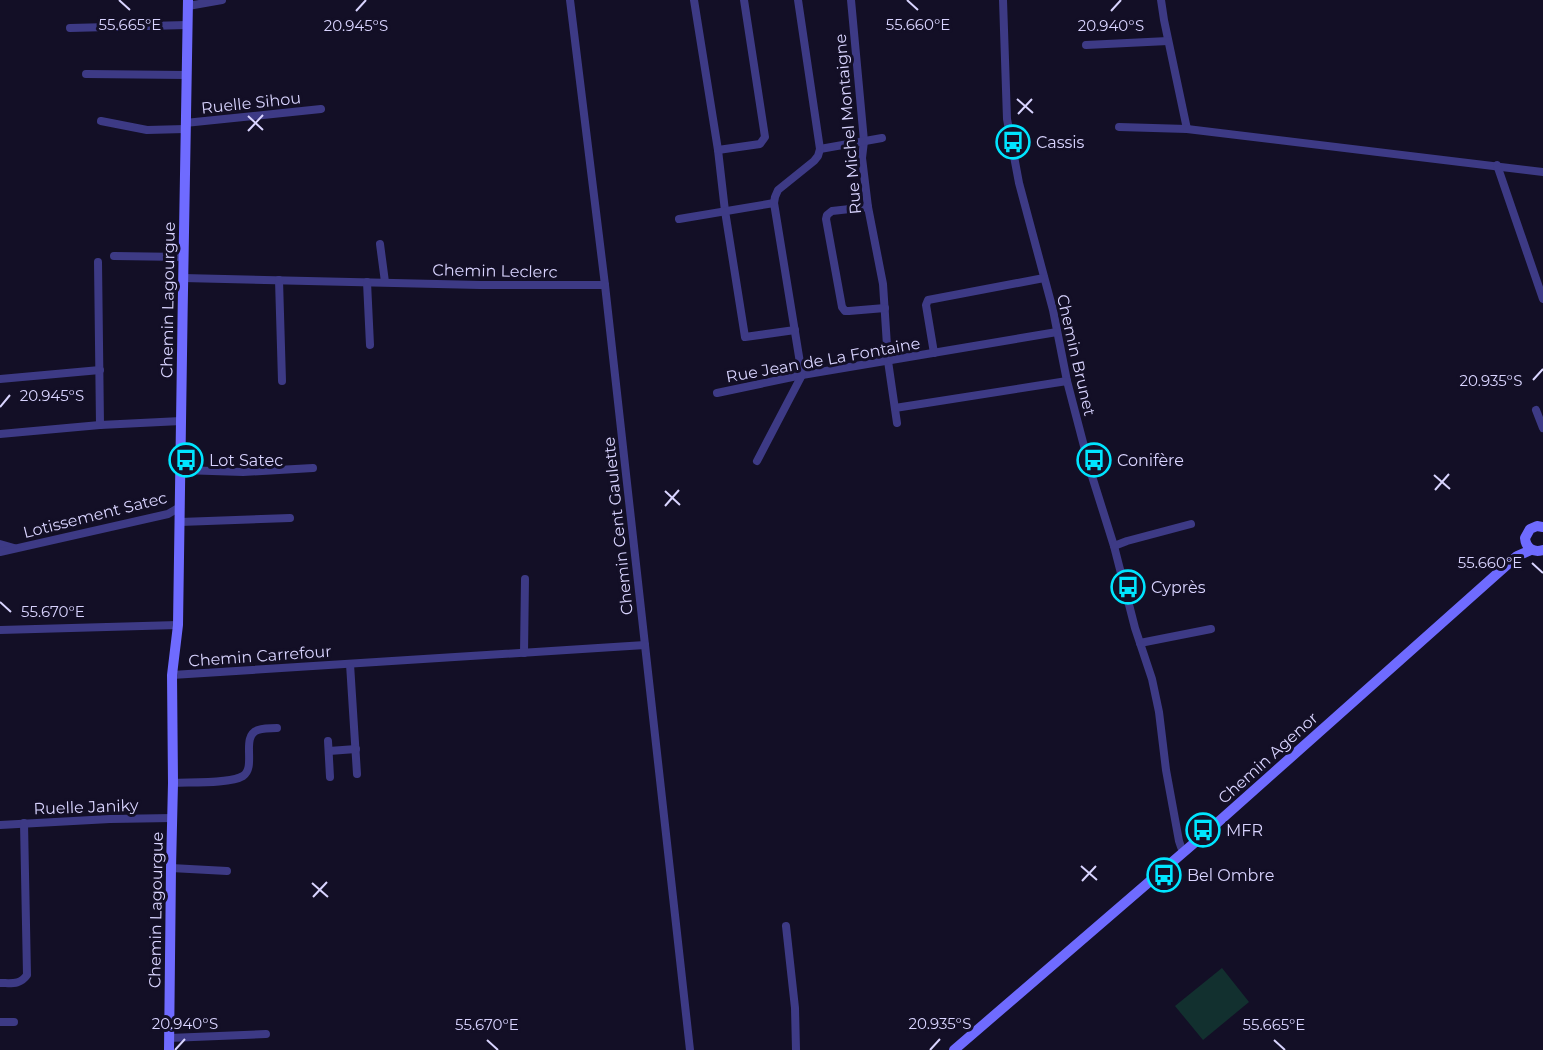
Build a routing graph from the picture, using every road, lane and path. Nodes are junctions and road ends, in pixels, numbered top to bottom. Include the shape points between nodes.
1 (222, 0) edge
2 (570, 0) edge
3 (694, 0) edge
4 (744, 0) edge
5 (799, 0) edge
6 (851, 0) edge
7 (1003, 0) edge
8 (1161, 0) edge
9 (188, 3) edge
10 (187, 25) junction
11 (69, 28) dead end
12 (1168, 41) junction
13 (1086, 45) dead end
14 (86, 74) dead end
15 (186, 75) junction
16 (321, 109) dead end
17 (101, 121) dead end
18 (185, 126) junction
19 (1119, 127) dead end
20 (1187, 129) junction
21 (882, 138) dead end
22 (864, 141) junction
23 (820, 149) junction
24 (718, 150) junction
25 (1497, 165) junction
26 (1543, 171) edge
27 (774, 203) junction
28 (868, 207) junction
29 (725, 211) junction
30 (679, 219) dead end
31 (380, 244) dead end
32 (114, 256) dead end
33 (184, 257) junction
34 (98, 262) dead end
35 (183, 278) junction
36 (1044, 278) junction
37 (279, 280) junction
38 (367, 282) junction
39 (385, 282) junction
40 (605, 285) junction
41 (1543, 299) edge
42 (885, 308) junction
43 (795, 330) junction
44 (1057, 332) junction
45 (370, 345) dead end
46 (934, 353) junction
47 (888, 361) junction
48 (100, 370) junction
49 (802, 375) junction
50 (0, 379) edge
51 (282, 381) dead end
52 (1067, 381) junction
53 (717, 393) dead end
54 (895, 408) junction
55 (1536, 410) dead end
56 (181, 421) junction
57 (897, 423) dead end
58 (100, 425) junction
59 (1543, 428) edge
60 (0, 434) edge
61 (757, 461) dead end
62 (313, 468) dead end
63 (181, 470) junction
64 (180, 507) junction
65 (290, 518) dead end
66 (180, 522) junction
67 (1191, 524) dead end
68 (1542, 526) edge
69 (0, 544) edge
70 (1114, 546) junction
71 (1533, 547) edge
72 (15, 548) junction
73 (0, 552) edge
74 (525, 579) dead end
75 (178, 625) junction
76 (1211, 628) dead end
77 (0, 630) edge
78 (1140, 643) junction
79 (645, 645) junction
80 (524, 653) junction
81 (350, 664) junction
82 (172, 675) junction
83 (277, 728) dead end
84 (328, 741) dead end
85 (356, 749) junction
86 (328, 751) junction
87 (357, 774) dead end
88 (330, 777) dead end
89 (173, 783) junction
90 (173, 818) junction
91 (24, 823) junction
92 (0, 825) edge
93 (1185, 851) junction
94 (171, 868) junction
95 (227, 871) dead end
96 (786, 926) dead end
97 (0, 983) edge
98 (0, 1022) edge
99 (14, 1023) dead end
100 (266, 1034) dead end
101 (170, 1038) junction
102 (169, 1050) edge
103 (690, 1050) edge
104 (796, 1050) edge
105 (954, 1050) edge

1 - 9 street, Chemin Lagourgue
2 - 40 street, Chemin Cent Gaulette
3 - 24 street
4 - 24 street via 765,137 760,144
5 - 23 street
6 - 22 street, Rue Michel Montaigne
7 - 36 street, Chemin Brunet via 1007,119
8 - 12 street
9 - 10 street, Chemin Lagourgue
10 - 11 street
10 - 15 street, Chemin Lagourgue
12 - 13 street
12 - 20 street
14 - 15 street
15 - 18 street, Chemin Lagourgue
16 - 18 street, Ruelle Sihou
17 - 18 street via 147,130
18 - 33 street, Chemin Lagourgue
19 - 20 street
20 - 25 street
21 - 22 street
22 - 23 street
22 - 28 street, Rue Michel Montaigne via 862,158
23 - 27 street via 814,162 778,190
24 - 29 street
25 - 26 street
25 - 41 street
27 - 29 street
27 - 43 street
28 - 42 street, Rue Michel Montaigne
28 - 42 street via 832,211 826,219 844,311
29 - 30 street
29 - 43 street via 745,337
31 - 39 street
32 - 33 street
33 - 35 street, Chemin Lagourgue
34 - 48 street
35 - 37 street, Chemin Leclerc
35 - 56 street, Chemin Lagourgue
36 - 44 street, Chemin Brunet
36 - 46 street, Rue Jean de La Fontaine via 928,300
37 - 38 street, Chemin Leclerc
37 - 51 street
38 - 39 street, Chemin Leclerc
38 - 45 street
39 - 40 street, Chemin Leclerc
40 - 79 street, Chemin Cent Gaulette
42 - 47 street, Rue Michel Montaigne
43 - 49 street
44 - 46 street, Rue Jean de La Fontaine
44 - 52 street, Chemin Brunet
46 - 47 street, Rue Jean de La Fontaine
47 - 49 street, Rue Jean de La Fontaine
47 - 54 street, Rue Michel Montaigne
48 - 50 street
48 - 58 street
49 - 53 street, Rue Jean de La Fontaine
49 - 61 street
52 - 54 street
52 - 70 street, Chemin Brunet
54 - 57 street, Rue Michel Montaigne
55 - 59 street
56 - 58 street
56 - 63 street, Chemin Lagourgue
58 - 60 street
62 - 63 street
63 - 64 street, Chemin Lagourgue
64 - 66 street, Chemin Lagourgue
64 - 72 street, Lotissement Satec via 168,514
65 - 66 street
66 - 75 street, Chemin Lagourgue
67 - 70 street
68 - 71 street, Chemin Agenor via 1527,531
69 - 72 street, Lotissement Satec
70 - 78 street, Chemin Brunet
71 - 93 street, Chemin Agenor via 1517,556
72 - 73 street, Lotissement Satec
74 - 80 street
75 - 77 street
75 - 82 street, Chemin Lagourgue
76 - 78 street
78 - 93 street, Chemin Brunet via 1152,679 1179,841
79 - 80 street, Chemin Carrefour
79 - 103 street, Chemin Cent Gaulette
80 - 81 street, Chemin Carrefour
81 - 82 street, Chemin Carrefour
81 - 85 street, Chemin Carrefour
82 - 89 street, Chemin Lagourgue
83 - 89 street via 254,732 249,744 249,768 242,777
84 - 86 street
85 - 86 street
85 - 87 street, Chemin Carrefour
86 - 88 street
89 - 90 street, Chemin Lagourgue
90 - 91 street, Ruelle Janiky
90 - 94 street, Chemin Lagourgue
91 - 92 street, Ruelle Janiky
91 - 97 street via 27,975 18,983
93 - 105 street, Chemin Agenor
94 - 95 street
94 - 101 street, Chemin Lagourgue
96 - 104 street
98 - 99 street
100 - 101 street
101 - 102 street, Chemin Lagourgue

